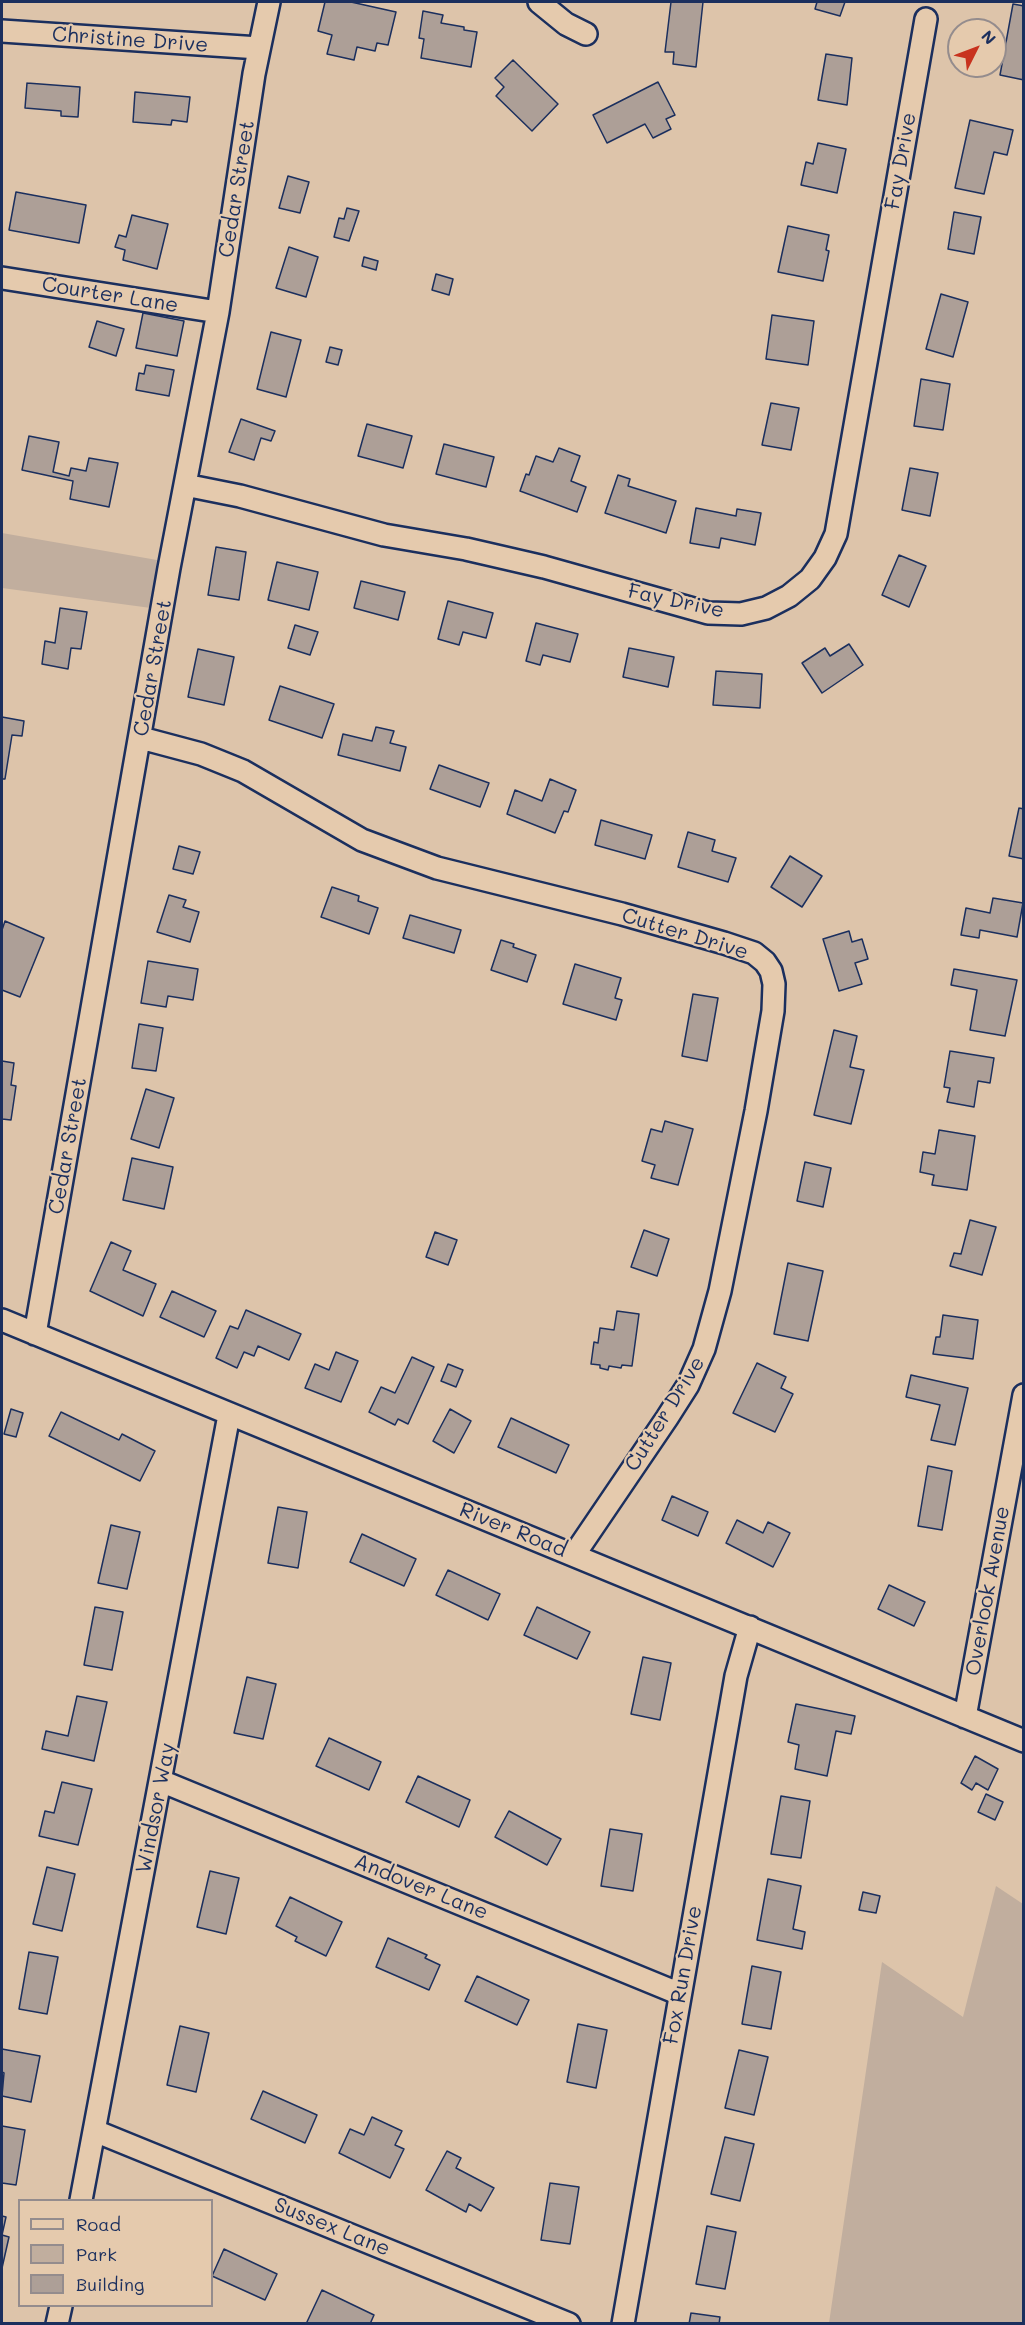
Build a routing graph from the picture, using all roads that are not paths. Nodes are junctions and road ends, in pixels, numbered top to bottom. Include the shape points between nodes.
1 (269, 2) edge
2 (539, 2) edge
3 (926, 19) dead end
4 (2, 31) edge
5 (586, 34) dead end
6 (260, 48) junction
7 (2, 279) edge
8 (218, 312) junction
9 (185, 485) junction
10 (141, 738) junction
11 (2, 1320) edge
12 (35, 1334) junction
13 (1023, 1395) edge
14 (229, 1415) junction
15 (574, 1555) junction
16 (750, 1627) junction
17 (965, 1717) junction
18 (1023, 1741) edge
19 (161, 1781) junction
20 (680, 1994) junction
21 (95, 2131) junction
22 (81, 2199) edge
23 (61, 2307) edge
24 (57, 2324) edge
25 (569, 2324) edge
26 (623, 2324) edge

1 - 6 street, Cedar Street
2 - 5 street
3 - 9 street, Fay Drive via 836,534 815,572 789,596 766,608 741,614 708,612 544,567 384,535
4 - 6 street, Christine Drive
6 - 8 street, Cedar Street
7 - 8 street, Courter Lane
8 - 9 street, Cedar Street
9 - 10 street, Cedar Street
10 - 12 street, Cedar Street
10 - 15 street, Cutter Drive via 201,754 243,771 339,829 437,868 724,943 753,953 771,971 773,1011 756,1111 720,1291 704,1349 688,1385
11 - 12 street, River Road
12 - 14 street, River Road
13 - 17 street, Overlook Avenue
14 - 15 street, River Road
14 - 19 street, Windsor Way
15 - 16 street, River Road
16 - 17 street, River Road
16 - 20 street, Fox Run Drive via 736,1676
17 - 18 street, River Road
19 - 20 street, Andover Lane
19 - 21 street, Windsor Way
20 - 26 street, Fox Run Drive
21 - 22 street, Windsor Way
21 - 25 street, Sussex Lane
23 - 24 street

